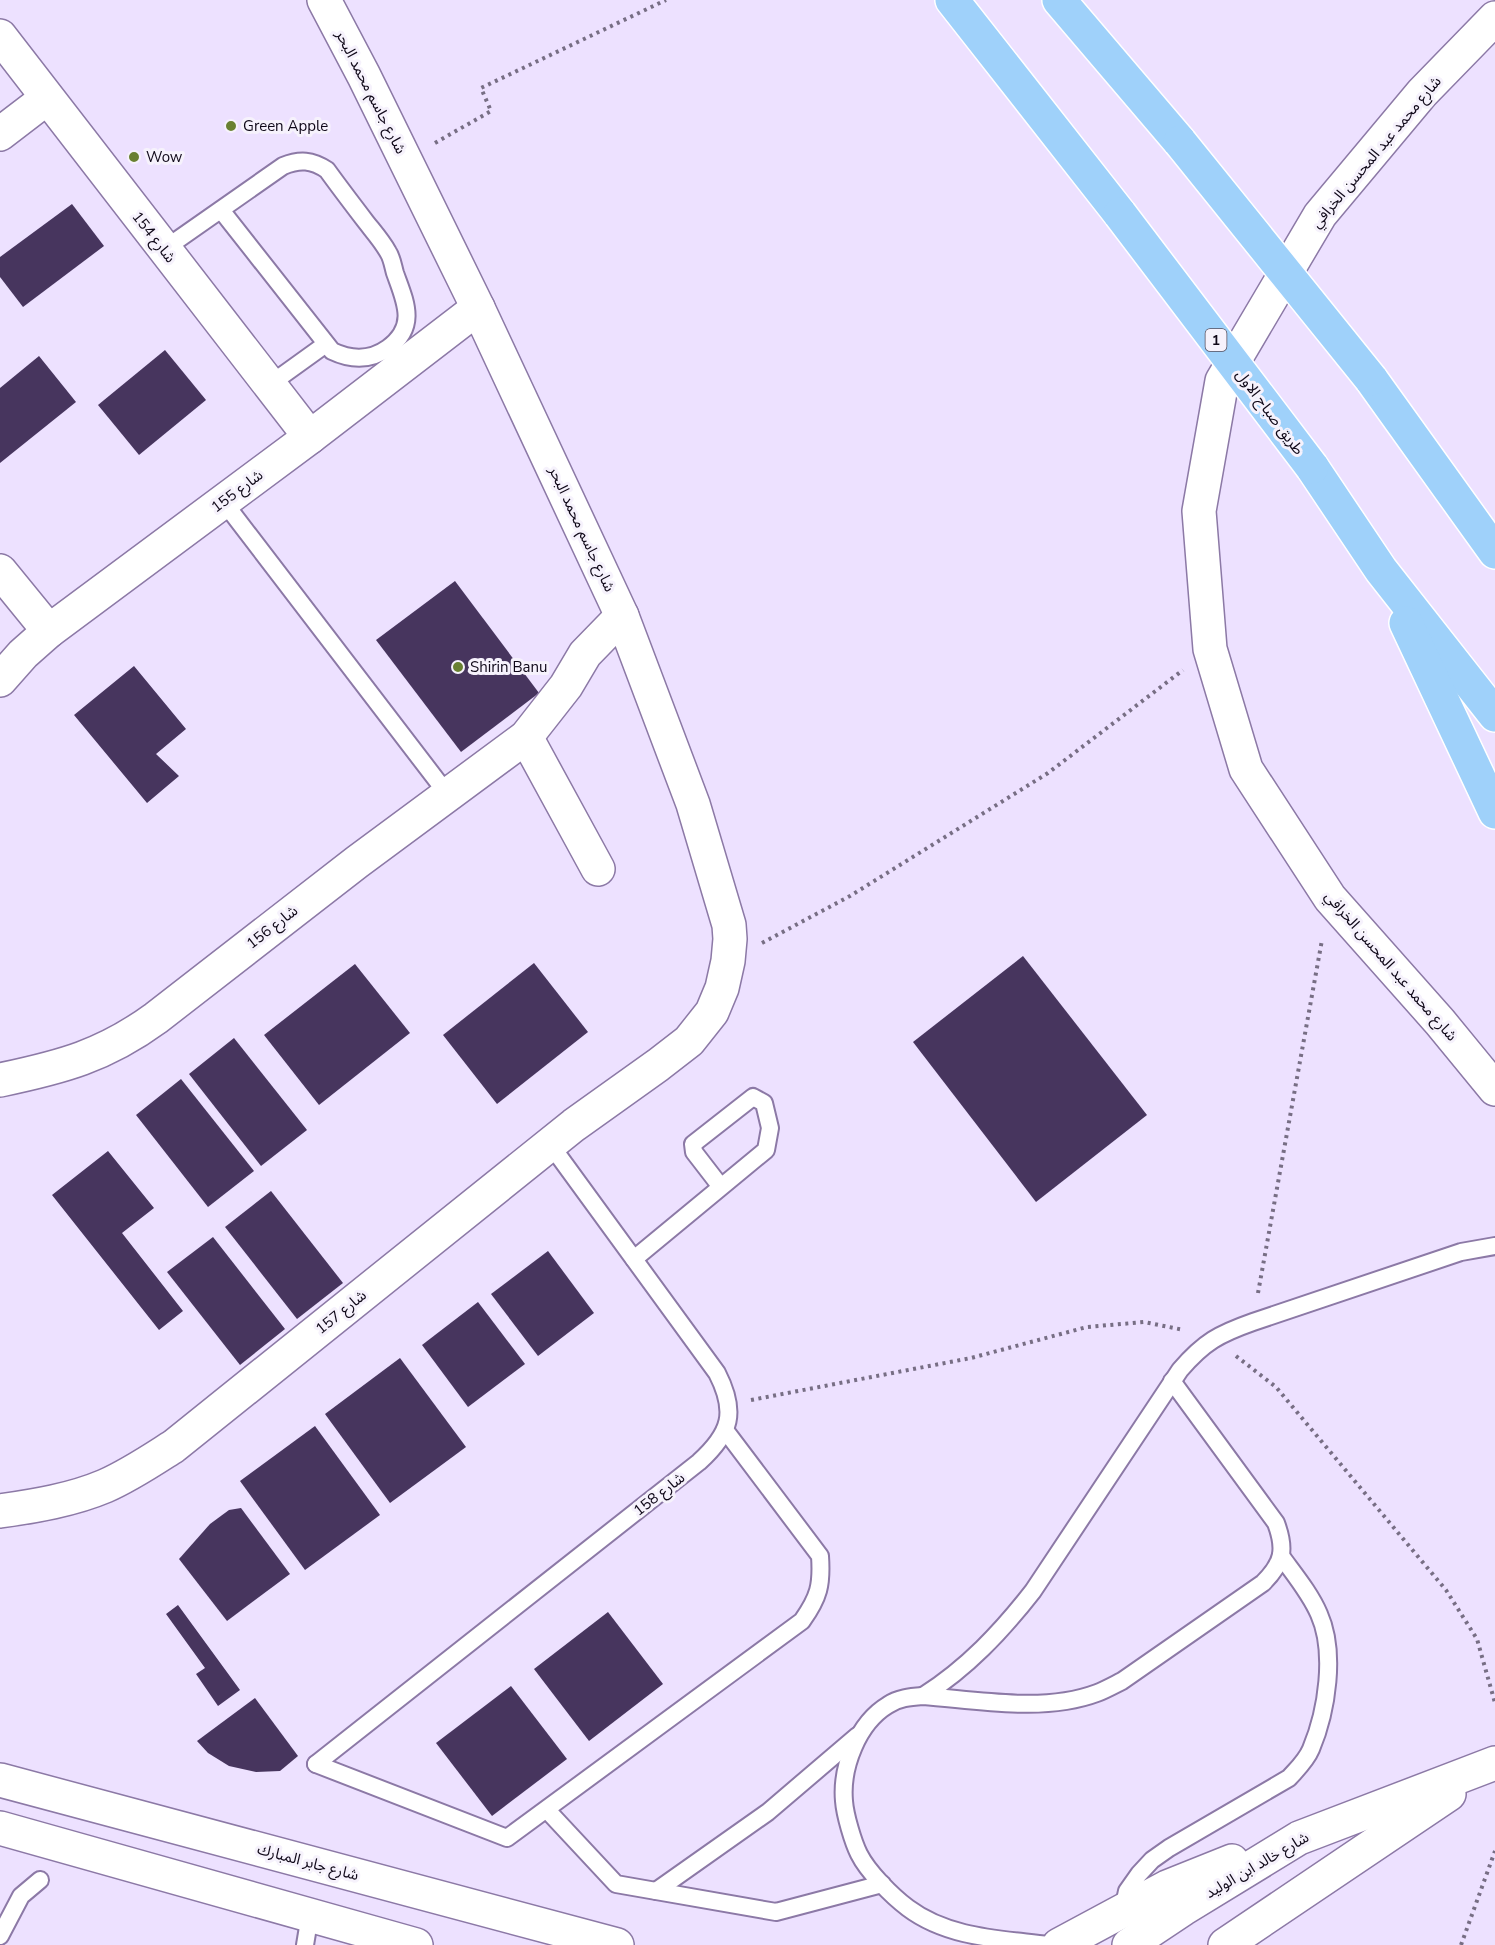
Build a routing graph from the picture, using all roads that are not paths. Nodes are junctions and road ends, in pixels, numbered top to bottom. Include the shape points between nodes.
1 (324, 0) edge
2 (952, 0) edge
3 (1059, 0) edge
4 (1495, 18) edge
5 (0, 36) edge
6 (47, 98) junction
7 (0, 134) edge
8 (221, 210) junction
9 (164, 250) junction
10 (478, 308) junction
11 (326, 344) junction
12 (269, 385) junction
13 (310, 437) junction
14 (1456, 498) junction
15 (223, 501) junction
16 (1495, 531) edge
17 (1495, 552) edge
18 (1381, 570) junction
19 (0, 572) edge
20 (622, 616) junction
21 (49, 631) junction
22 (0, 680) edge
23 (1495, 715) edge
24 (526, 737) junction
25 (448, 795) junction
26 (1495, 812) edge
27 (598, 869) dead end
28 (658, 1065) joint
29 (0, 1080) edge
30 (1495, 1089) edge
31 (550, 1144) junction
32 (721, 1187) junction
33 (1495, 1246) edge
34 (634, 1259) junction
35 (1172, 1381) junction
36 (725, 1430) junction
37 (0, 1511) edge
38 (1281, 1556) junction
39 (923, 1696) junction
40 (861, 1732) junction
41 (1495, 1763) edge
42 (3, 1779) edge
43 (547, 1810) junction
44 (0, 1828) edge
45 (1299, 1838) junction
46 (40, 1880) dead end
47 (882, 1884) junction
48 (656, 1891) junction
49 (1123, 1910) junction
50 (307, 1930) edge
51 (0, 1936) edge
52 (607, 1942) edge
53 (416, 1945) edge
54 (633, 1945) edge
55 (1048, 1945) edge
56 (1059, 1945) edge
57 (1129, 1945) edge
58 (1225, 1945) edge

1 - 10 street, شارع جاسم محمد البحر
2 - 18 highway, طريق صباح الاول / 1, bridge via 1312,467
3 - 14 highway, bridge via 1180,142 1371,379
4 - 30 street, شارع محمد عبد المحسن الخرافي via 1422,93 1320,215 1222,381 1199,511 1210,650 1246,769 1330,897
5 - 6 street, شارع 154
6 - 7 street
6 - 9 street, شارع 154
8 - 9 lane
8 - 11 lane
8 - 11 lane via 295,161 318,164 327,171 388,252 408,305 402,332 381,352 356,359 332,351
9 - 12 street, شارع 154
10 - 13 street, شارع 155
10 - 20 street, شارع جاسم محمد البحر
11 - 12 lane
12 - 13 street, شارع 154
13 - 15 street, شارع 155
14 - 16 highway
14 - 17 highway
15 - 21 street, شارع 155
15 - 25 lane
18 - 23 highway, طريق صباح الاول / 1
18 - 26 highway
19 - 21 street
20 - 24 street, شارع 156 via 585,654 566,686
20 - 28 street, شارع جاسم محمد البحر via 693,804 730,939 722,988 712,1012 689,1041
21 - 22 street, شارع 155
24 - 25 street, شارع 156
24 - 27 street
25 - 29 street, شارع 156 via 137,1032 77,1062
28 - 31 street, شارع 157
31 - 34 lane
31 - 37 street, شارع 157 via 174,1446 103,1487 48,1504
32 - 32 lane via 766,1150 770,1128 764,1103 753,1097 693,1144 694,1152
32 - 34 lane
33 - 35 lane via 1461,1252 1222,1332 1189,1359
34 - 36 lane, شارع 158 via 717,1373 729,1401
35 - 38 lane via 1276,1523 1282,1541
35 - 39 lane via 1011,1620 964,1667
36 - 43 lane via 820,1556 822,1580 815,1602 802,1621
36 - 43 lane, شارع 158 via 699,1462 316,1764 507,1838
38 - 39 lane via 1263,1583 1122,1681 1097,1693 1034,1704
38 - 49 lane via 1319,1612 1326,1633 1328,1678 1310,1751 1288,1778 1152,1860 1127,1891
39 - 40 lane via 907,1697 888,1705
40 - 47 lane via 851,1755 844,1802 860,1855
40 - 48 lane via 768,1812
41 - 45 street, شارع خالد ابن الوليد
41 - 58 street
42 - 52 street, شارع جابر المبارك
43 - 48 lane via 616,1884
44 - 50 street
45 - 49 street via 1194,1875
45 - 57 street, شارع خالد ابن الوليد
46 - 51 lane via 21,1896
47 - 48 lane via 776,1912
47 - 55 lane via 908,1908 934,1924 965,1934
49 - 56 street
50 - 53 street
52 - 54 street, شارع جابر المبارك

